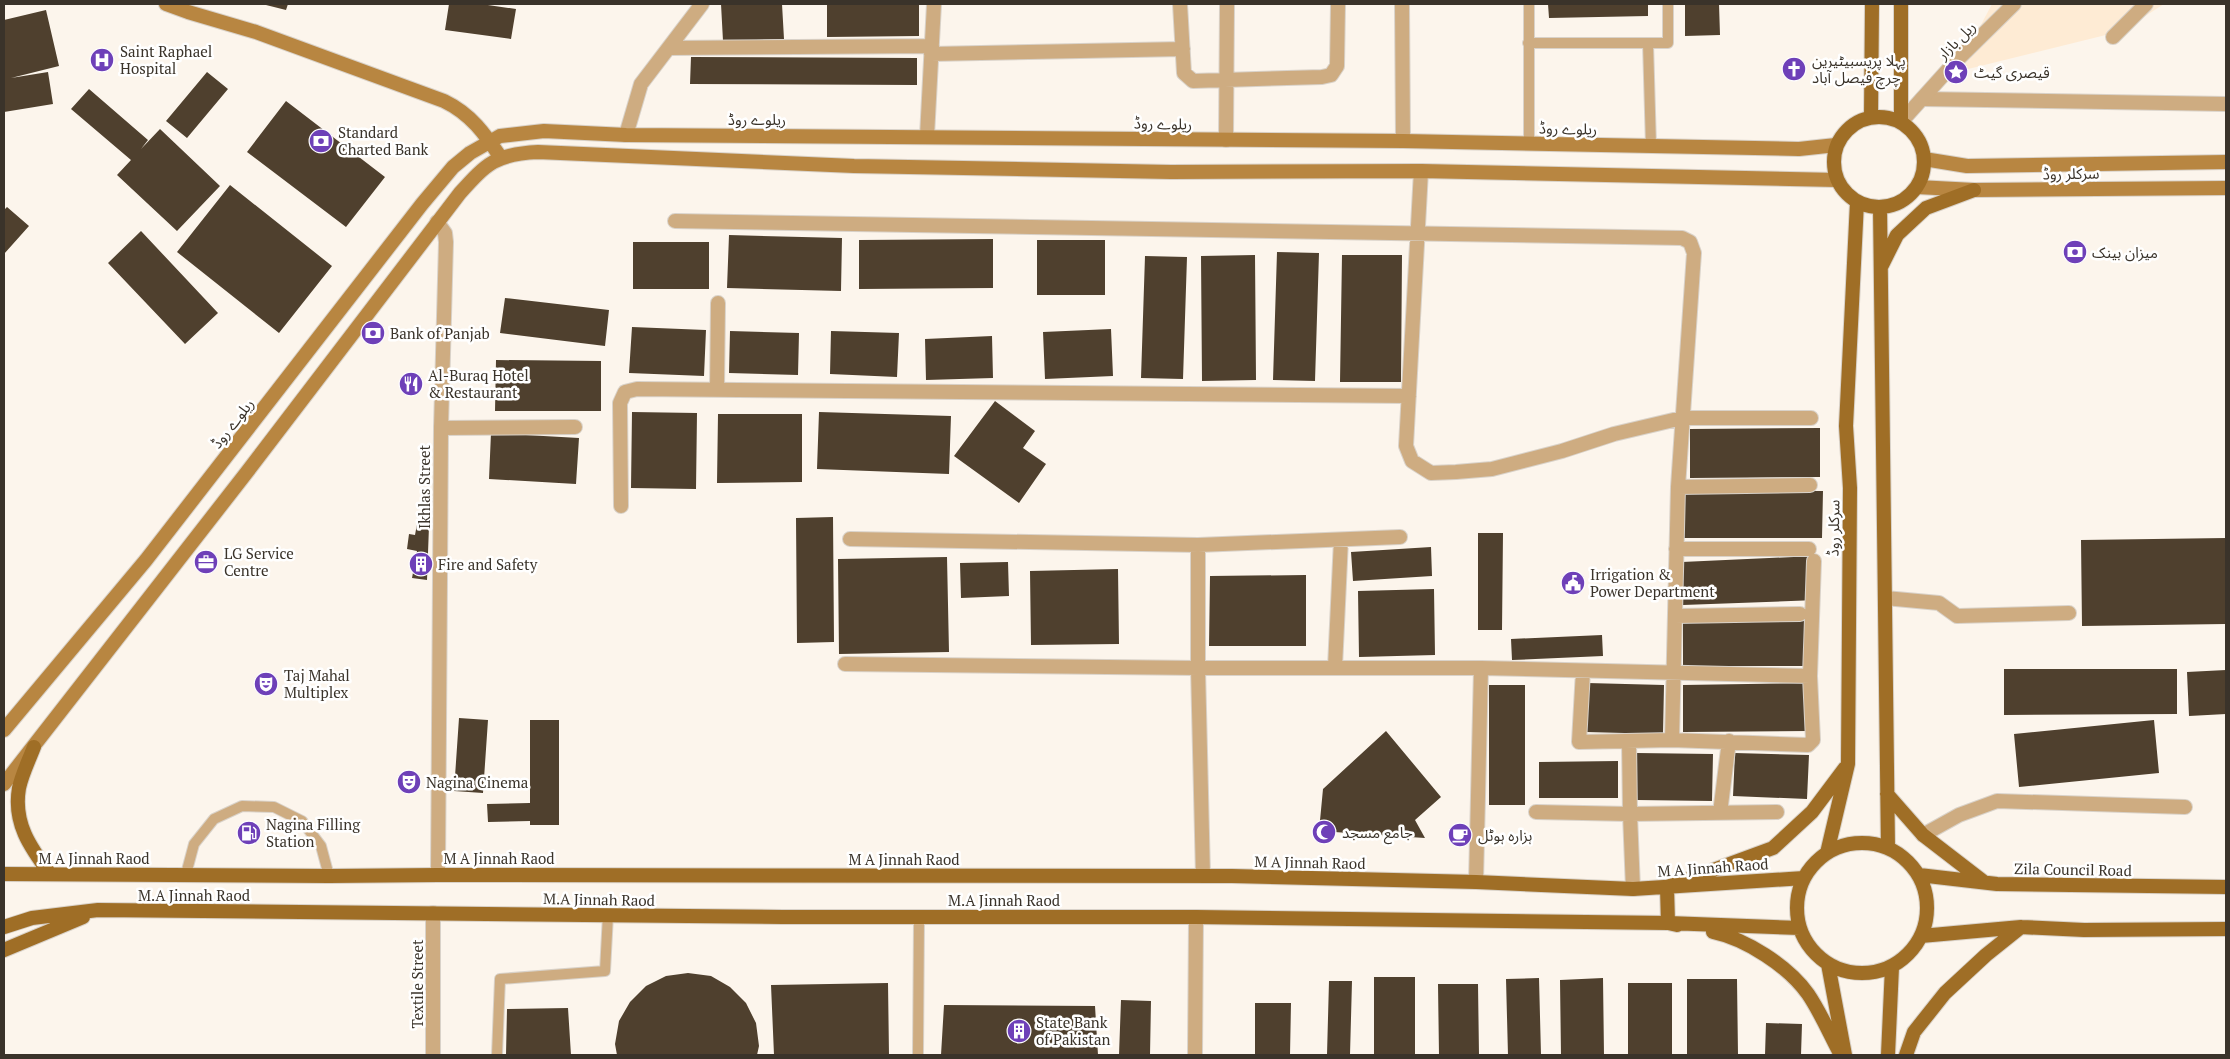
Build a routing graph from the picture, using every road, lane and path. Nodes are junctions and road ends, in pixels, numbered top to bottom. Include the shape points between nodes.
1 (166, 4) edge
2 (702, 4) edge
3 (934, 4) edge
4 (1180, 4) edge
5 (1227, 4) edge
6 (1338, 4) edge
7 (1402, 4) edge
8 (1530, 4) edge
9 (1668, 4) edge
10 (1872, 4) edge
11 (1901, 4) edge
12 (2014, 4) edge
13 (2146, 4) edge
14 (2113, 37) dead end
15 (1528, 43) junction
16 (1648, 43) junction
17 (669, 48) junction
18 (1183, 49) junction
19 (932, 50) junction
20 (1227, 79) junction
21 (1922, 99) junction
22 (2226, 104) edge
23 (1871, 117) junction
24 (1901, 122) junction
25 (626, 135) junction
26 (927, 136) junction
27 (1226, 140) junction
28 (490, 141) junction
29 (1403, 141) junction
30 (1529, 144) junction
31 (1836, 145) junction
32 (1651, 146) junction
33 (501, 158) junction
34 (1924, 159) junction
35 (2226, 162) edge
36 (1420, 171) junction
37 (1837, 180) junction
38 (1917, 187) junction
39 (2226, 188) edge
40 (1974, 190) junction
41 (1858, 202) junction
42 (1880, 207) junction
43 (675, 221) dead end
44 (437, 222) junction
45 (1416, 232) junction
46 (1880, 267) junction
47 (718, 303) dead end
48 (718, 390) junction
49 (1409, 396) junction
50 (1682, 418) junction
51 (1811, 418) dead end
52 (575, 427) dead end
53 (441, 428) junction
54 (1810, 485) dead end
55 (1678, 487) junction
56 (621, 506) dead end
57 (850, 538) dead end
58 (1400, 538) dead end
59 (1341, 540) junction
60 (1198, 545) junction
61 (1676, 549) junction
62 (1885, 598) junction
63 (2069, 613) dead end
64 (1800, 614) dead end
65 (1674, 616) junction
66 (845, 664) dead end
67 (1335, 667) junction
68 (1198, 668) junction
69 (1481, 668) junction
70 (1583, 671) junction
71 (1673, 673) junction
72 (1810, 676) junction
73 (4, 730) edge
74 (1672, 740) junction
75 (1629, 741) junction
76 (1729, 741) junction
77 (34, 747) junction
78 (1848, 764) junction
79 (4, 784) edge
80 (1887, 794) junction
81 (2186, 807) dead end
82 (1536, 812) dead end
83 (1777, 812) dead end
84 (1720, 813) junction
85 (1630, 814) junction
86 (1922, 835) junction
87 (1888, 848) junction
88 (1827, 853) junction
89 (4, 874) edge
90 (50, 874) junction
91 (186, 874) junction
92 (438, 874) junction
93 (1919, 875) junction
94 (329, 876) junction
95 (1203, 876) junction
96 (1804, 878) junction
97 (1476, 882) junction
98 (1984, 882) junction
99 (1667, 887) junction
100 (2226, 887) edge
101 (1633, 889) junction
102 (98, 910) junction
103 (433, 913) junction
104 (608, 915) junction
105 (919, 917) junction
106 (1196, 917) junction
107 (1668, 923) junction
108 (4, 927) edge
109 (2022, 927) junction
110 (1800, 928) junction
111 (2226, 930) edge
112 (1921, 936) junction
113 (4, 950) edge
114 (1828, 964) junction
115 (1892, 966) junction
116 (434, 1055) edge
117 (497, 1055) edge
118 (918, 1055) edge
119 (1195, 1055) edge
120 (1841, 1055) edge
121 (1846, 1055) edge
122 (1888, 1055) edge
123 (1906, 1055) edge

1 - 28 main road via 256,32 444,101 472,119
2 - 17 street
3 - 19 street
4 - 18 street
5 - 20 street
6 - 20 street via 1337,66 1331,75
7 - 29 street
8 - 15 lane
9 - 16 lane via 1668,43
10 - 23 main road
11 - 24 main road
12 - 21 street, ریل بازار
13 - 14 street
15 - 16 lane
15 - 30 lane
16 - 32 lane
17 - 19 street
17 - 25 street via 641,84
18 - 19 street
18 - 20 street via 1186,77 1193,81
19 - 26 street
20 - 27 street
21 - 22 street
21 - 24 street, ریل بازار
23 - 24 main road
23 - 31 main road via 1856,122
24 - 34 main road via 1913,131 1921,144
25 - 26 main road, ریلوے روڈ
25 - 28 main road, ریلوے روڈ via 544,131 518,133
26 - 27 main road, ریلوے روڈ
27 - 29 main road, ریلوے روڈ
28 - 33 main road
28 - 73 main road, ریلوے روڈ via 453,167 422,204 146,560
29 - 30 main road, ریلوے روڈ
30 - 32 main road, ریلوے روڈ
31 - 32 main road, ریلوے روڈ via 1799,149
31 - 37 main road via 1833,163
33 - 36 main road via 515,153 538,152 864,167 1171,172
33 - 44 main road via 478,172
34 - 35 main road, سرکلر روڈ via 1966,166
34 - 38 main road via 1923,174
36 - 37 main road
36 - 45 street
37 - 41 main road
38 - 40 main road, سرکلر روڈ
38 - 42 main road via 1907,198 1894,205
39 - 40 main road, سرکلر روڈ
40 - 46 main road via 1926,208 1896,235
41 - 42 main road
41 - 78 main road, سرکلر روڈ via 1846,426 1850,488
42 - 46 main road
43 - 45 street
44 - 53 street, Ikhlas Street via 446,242
44 - 77 main road
45 - 49 street
45 - 50 street via 1682,238 1690,242 1694,253
46 - 62 main road
47 - 48 street
48 - 49 street
48 - 56 street via 637,389 624,392 620,403
49 - 50 street via 1406,446 1412,461 1431,473 1492,469
50 - 51 street
50 - 55 street
52 - 53 street
53 - 92 street, Ikhlas Street
54 - 55 street
55 - 61 street
57 - 60 street
58 - 59 street
59 - 60 street
59 - 67 street
60 - 68 street
61 - 65 street
61 - 72 street via 1811,555
62 - 63 street via 1939,603 1956,616
62 - 80 main road
64 - 65 street
65 - 71 street
66 - 68 street
67 - 68 street
67 - 69 street
68 - 95 street
69 - 70 street
69 - 97 street
70 - 71 street
70 - 75 street via 1579,742
71 - 72 street
71 - 74 street
72 - 76 street via 1813,740 1808,745
74 - 75 street
74 - 76 street
75 - 85 street
76 - 84 street
77 - 79 main road
77 - 90 main road via 19,787 18,820 33,851
78 - 88 main road, سرکلر روڈ
78 - 99 main road via 1812,812 1773,848
80 - 86 main road
80 - 87 main road
81 - 86 street via 1997,801
82 - 85 street
83 - 84 street
84 - 85 street
85 - 101 street
86 - 98 main road
87 - 88 main road via 1867,843 1846,845
87 - 93 main road via 1906,859
88 - 96 main road
89 - 90 main road, M A Jinnah Raod
90 - 91 main road, M A Jinnah Raod
91 - 94 main road, M A Jinnah Raod
91 - 94 lane via 194,844 214,819 242,806 274,807 302,821 321,846
92 - 94 main road, M A Jinnah Raod
92 - 95 main road, M A Jinnah Raod
93 - 98 main road, Zila Council Road
93 - 112 main road via 1927,902
95 - 97 main road, M A Jinnah Raod
96 - 99 main road, M A Jinnah Raod
96 - 110 main road via 1797,903
97 - 101 main road, M A Jinnah Raod
98 - 100 main road, Zila Council Road
99 - 101 main road, M A Jinnah Raod
99 - 107 main road
102 - 103 main road, M.A Jinnah Raod
102 - 108 main road, M.A Jinnah Raod via 32,918
102 - 113 main road
103 - 104 main road, M.A Jinnah Raod
103 - 116 street, Textile Street
104 - 105 main road, M.A Jinnah Raod
104 - 117 lane via 605,971 500,979
105 - 106 main road, M.A Jinnah Raod
105 - 118 lane
106 - 107 main road
106 - 119 street
107 - 110 main road
107 - 120 main road via 1730,936 1773,959 1808,993
109 - 111 main road
109 - 112 main road
109 - 123 main road via 1945,993 1914,1032
110 - 114 main road via 1811,949
112 - 115 main road via 1909,954
114 - 115 main road via 1849,972 1871,973
114 - 121 main road
115 - 122 main road

